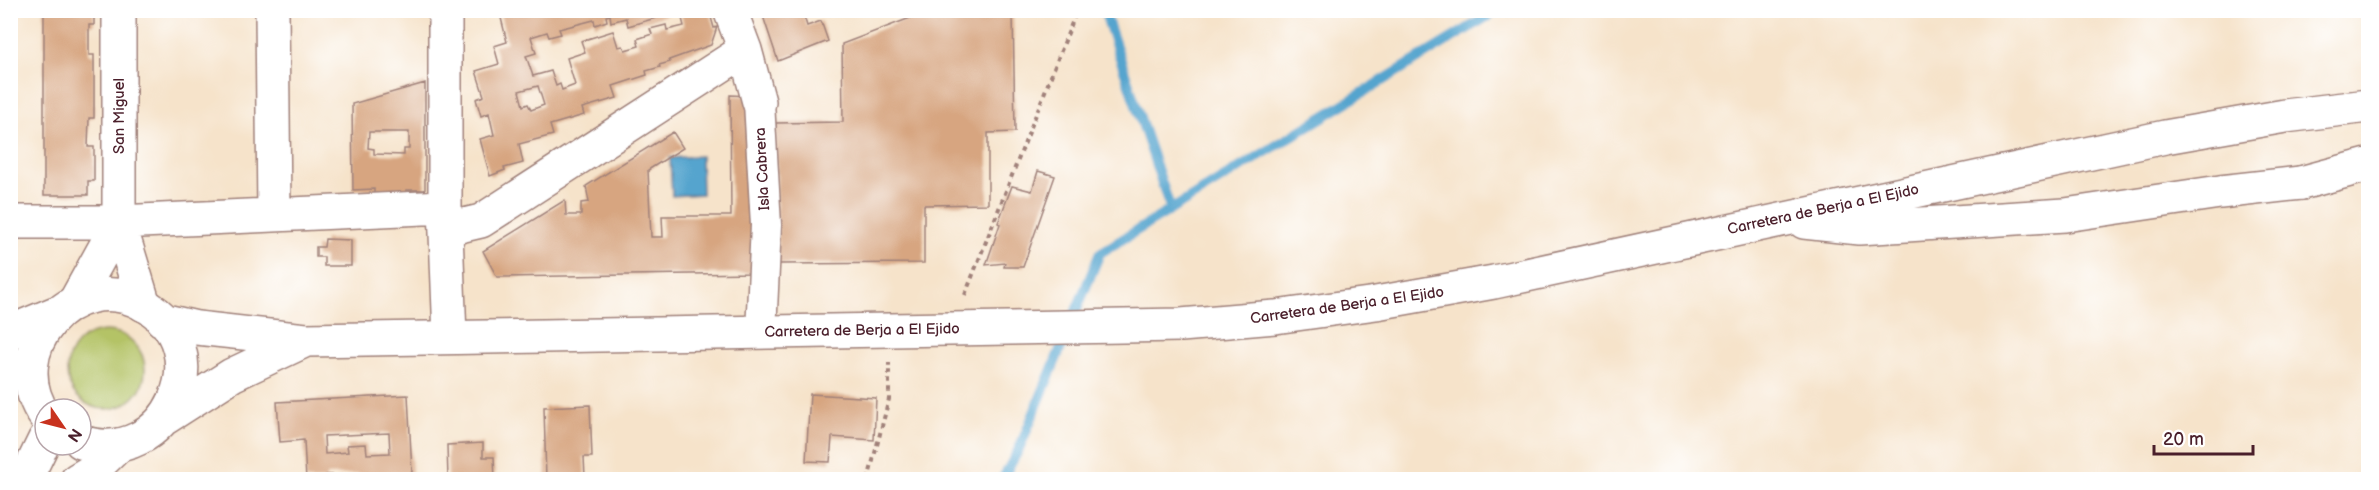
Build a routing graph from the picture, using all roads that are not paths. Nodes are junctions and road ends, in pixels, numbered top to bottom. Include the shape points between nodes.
1 (119, 10) edge
2 (272, 10) edge
3 (445, 10) edge
4 (730, 10) edge
5 (745, 50) junction
6 (759, 102) joint
7 (2368, 106) edge
8 (2368, 165) edge
9 (274, 214) junction
10 (446, 218) junction
11 (1776, 219) junction
12 (10, 222) edge
13 (119, 222) junction
14 (66, 307) junction
15 (153, 312) junction
16 (16, 327) edge
17 (761, 332) junction
18 (450, 337) junction
19 (306, 340) junction
20 (31, 403) edge
21 (165, 418) junction
22 (93, 446) edge
23 (119, 446) junction
24 (37, 457) edge
25 (26, 480) edge
26 (77, 480) edge

1 - 13 main road, San Miguel
2 - 9 main road
3 - 10 main road
4 - 5 main road, Isla Cabrera
5 - 6 main road, Isla Cabrera
5 - 10 main road via 481,221
6 - 17 street, Isla Cabrera via 766,225
7 - 11 main road, Carretera de Berja a El Ejido via 2165,136
8 - 11 main road via 2301,183 2065,215 1859,228
9 - 10 main road
9 - 13 main road
10 - 18 main road
11 - 17 main road, Carretera de Berja a El Ejido via 1494,282 1275,317 1181,325
12 - 13 main road
13 - 14 main road, San Miguel
13 - 15 main road, San Miguel
14 - 15 main road, Carretera de Berja a El Ejido via 99,295 122,296
14 - 16 main road
14 - 20 main road, San Miguel via 40,332 32,355
15 - 19 main road, Carretera de Berja a El Ejido via 197,328
15 - 21 main road, San Miguel via 174,337 181,357 176,399
17 - 18 main road, Carretera de Berja a El Ejido
18 - 19 main road, Carretera de Berja a El Ejido
19 - 21 main road, Carretera de Berja a El Ejido via 232,375
21 - 23 main road, Carretera de Berja a El Ejido via 152,431
22 - 23 main road
23 - 26 main road
24 - 25 main road

